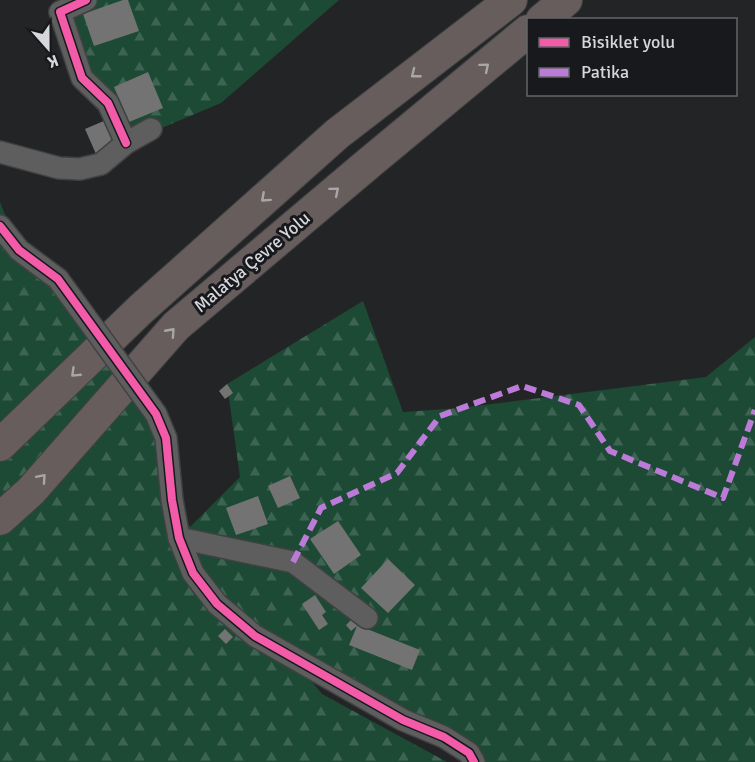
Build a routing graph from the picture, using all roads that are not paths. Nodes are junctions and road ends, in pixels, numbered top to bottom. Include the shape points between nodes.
1 (86, 0) edge
2 (511, 0) edge
3 (566, 0) edge
4 (544, 18) edge
5 (527, 32) edge
6 (151, 129) dead end
7 (126, 143) junction
8 (0, 152) edge
9 (0, 226) edge
10 (0, 445) edge
11 (0, 519) edge
12 (179, 538) junction
13 (367, 618) dead end
14 (474, 762) edge

1 - 7 street via 60,12 82,78 108,103
2 -> 10 highway, Malatya Çevre Yolu via 337,134 141,309
3 - 4 highway
11 -> 5 highway, Malatya Çevre Yolu via 31,491 176,326
6 - 7 street
7 - 8 street via 101,164 80,169 59,168
9 - 12 street, bridge via 19,250 58,279 156,414 166,438
12 - 13 street via 293,562
12 - 14 street via 193,573 217,604 255,636 403,720 444,737 469,753

